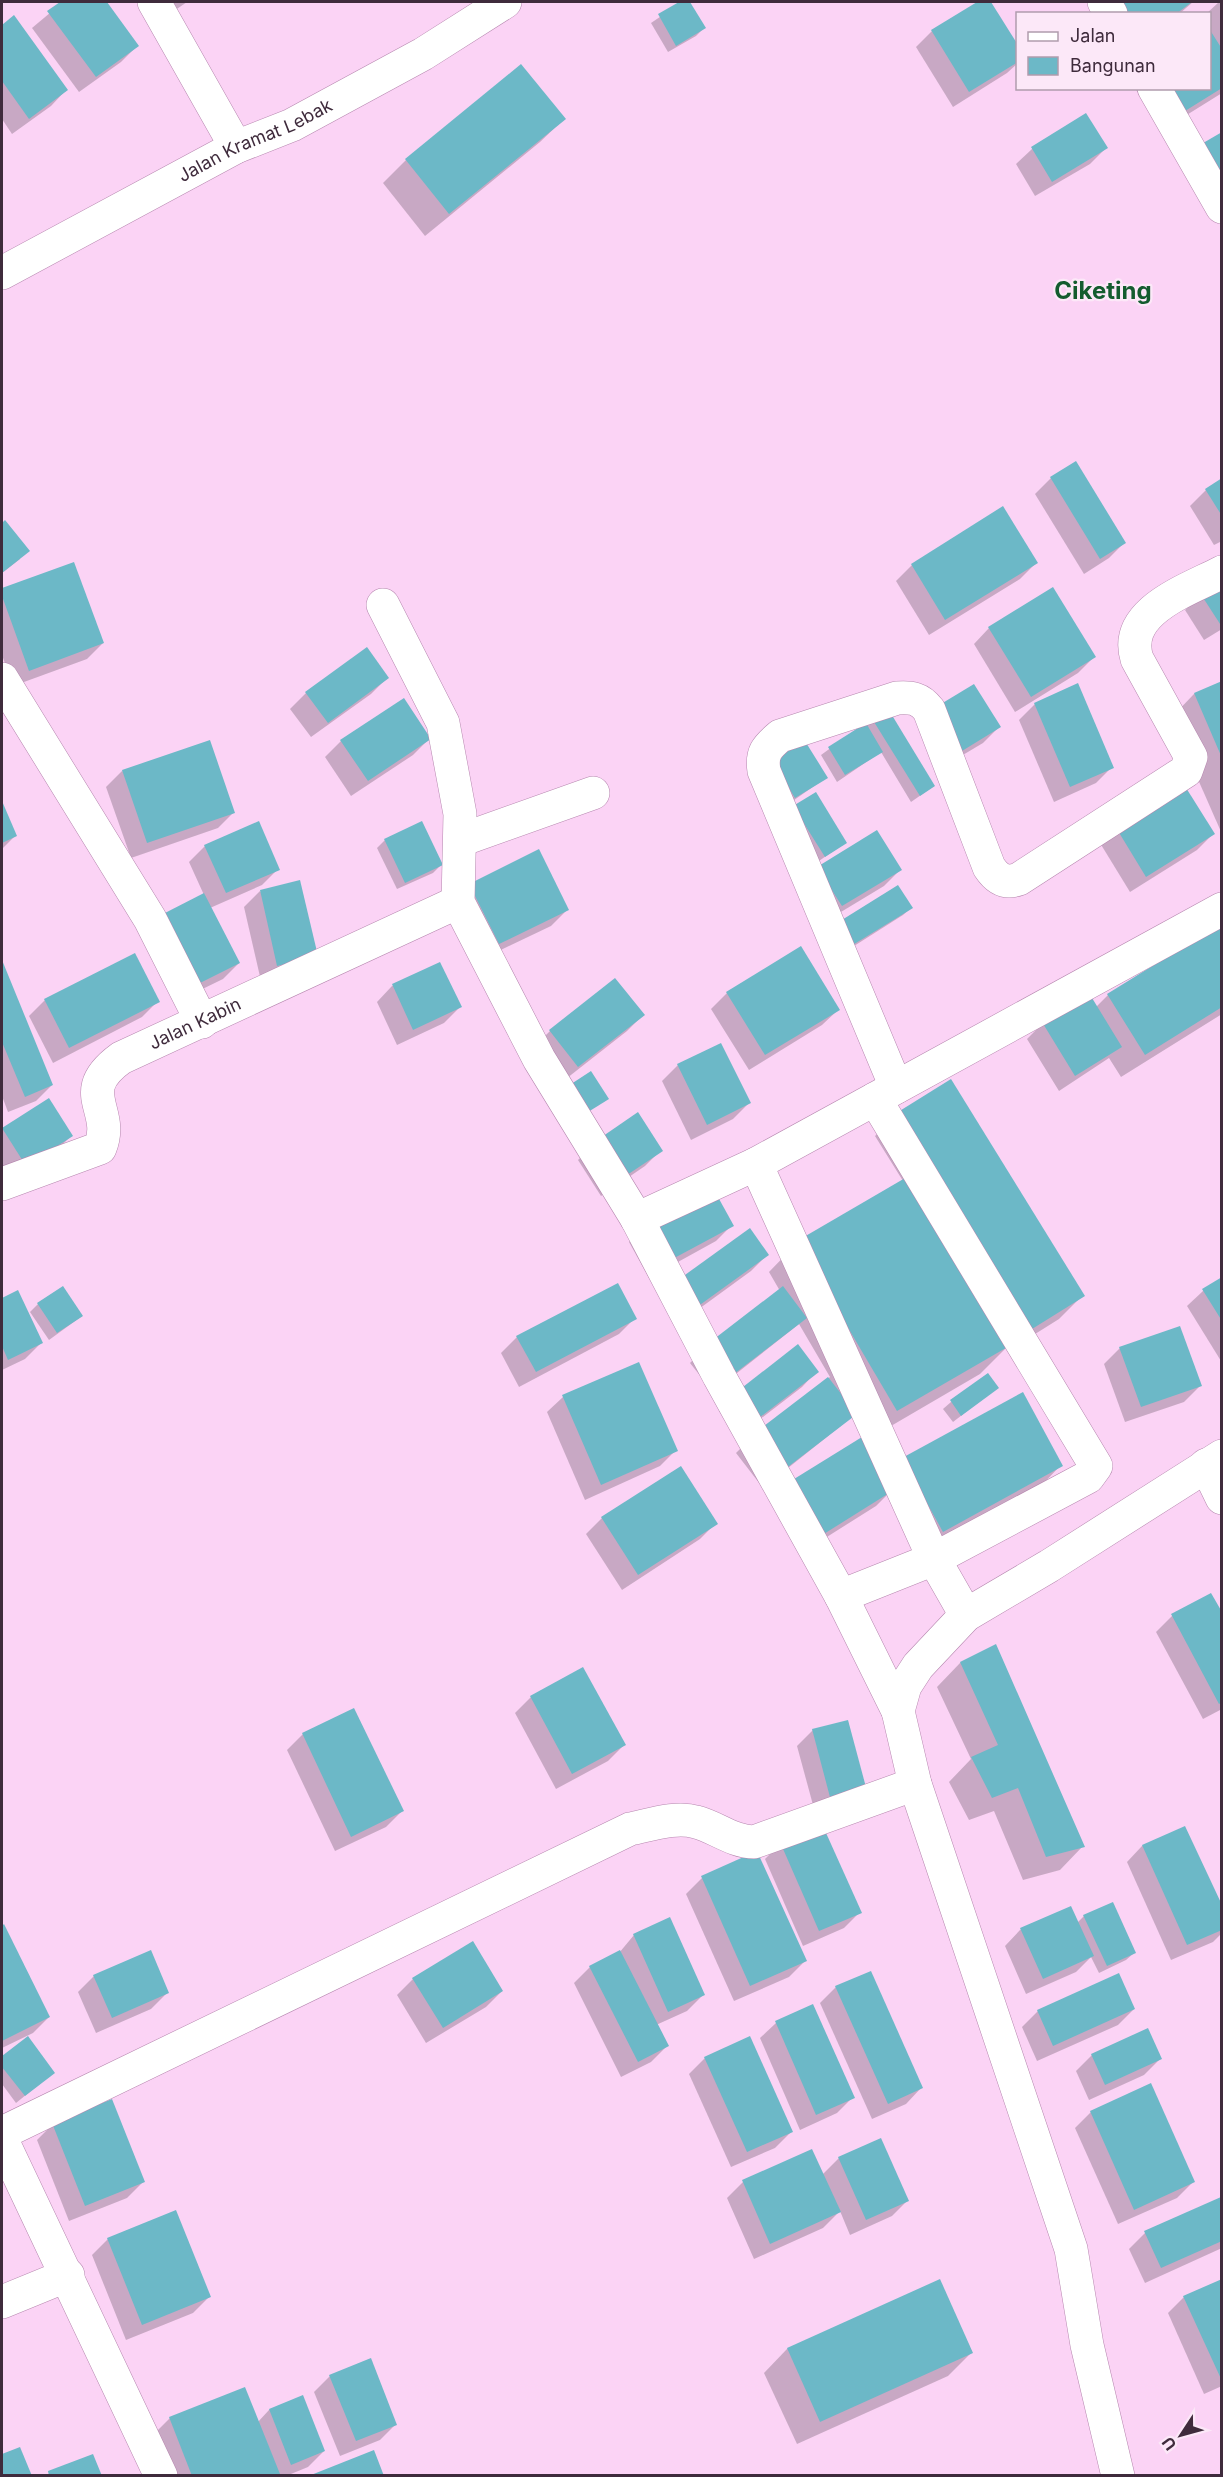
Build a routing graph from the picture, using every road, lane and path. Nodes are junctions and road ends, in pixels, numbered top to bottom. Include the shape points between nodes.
1 (154, 2) edge
2 (505, 2) edge
3 (1155, 90) edge
4 (236, 147) junction
5 (1221, 207) edge
6 (2, 273) edge
7 (1221, 572) edge
8 (382, 605) dead end
9 (2, 680) edge
10 (593, 793) dead end
11 (461, 840) junction
12 (458, 902) junction
13 (1221, 909) edge
14 (202, 1022) junction
15 (886, 1093) junction
16 (756, 1164) junction
17 (2, 1184) edge
18 (637, 1219) junction
19 (1214, 1461) edge
20 (1221, 1498) edge
21 (934, 1559) junction
22 (841, 1596) junction
23 (966, 1616) junction
24 (898, 1711) junction
25 (915, 1784) junction
26 (2, 2133) edge
27 (2, 2140) edge
28 (68, 2275) junction
29 (2, 2302) edge
30 (161, 2475) edge
31 (1118, 2475) edge

1 - 4 street
2 - 4 street, Jalan Kramat Lebak via 423,54 302,120
3 - 5 street
4 - 6 street, Jalan Kramat Lebak
7 - 15 street via 1142,619 1135,639 1137,659 1191,757 1186,771 1019,879 1002,880 989,867 929,710 920,701 897,698 780,736 767,747 764,771
8 - 11 street via 443,723
9 - 14 street via 150,919
10 - 11 street
11 - 12 street
12 - 14 street, Jalan Kabin
12 - 18 street via 539,1059
13 - 15 street
14 - 17 street, Jalan Kabin via 121,1058 105,1070 96,1086 104,1139 100,1148
15 - 16 street
15 - 21 street via 1096,1466 1088,1477
16 - 18 street
16 - 21 street
18 - 22 street via 718,1376
19 - 20 street
19 - 23 street
21 - 22 street
21 - 23 street
22 - 24 street
23 - 24 street via 918,1666 905,1686
24 - 25 street
25 - 26 street via 754,1842 742,1842 684,1819 630,1828
25 - 31 street via 1071,2249 1087,2345
27 - 28 street
28 - 29 street
28 - 30 street

